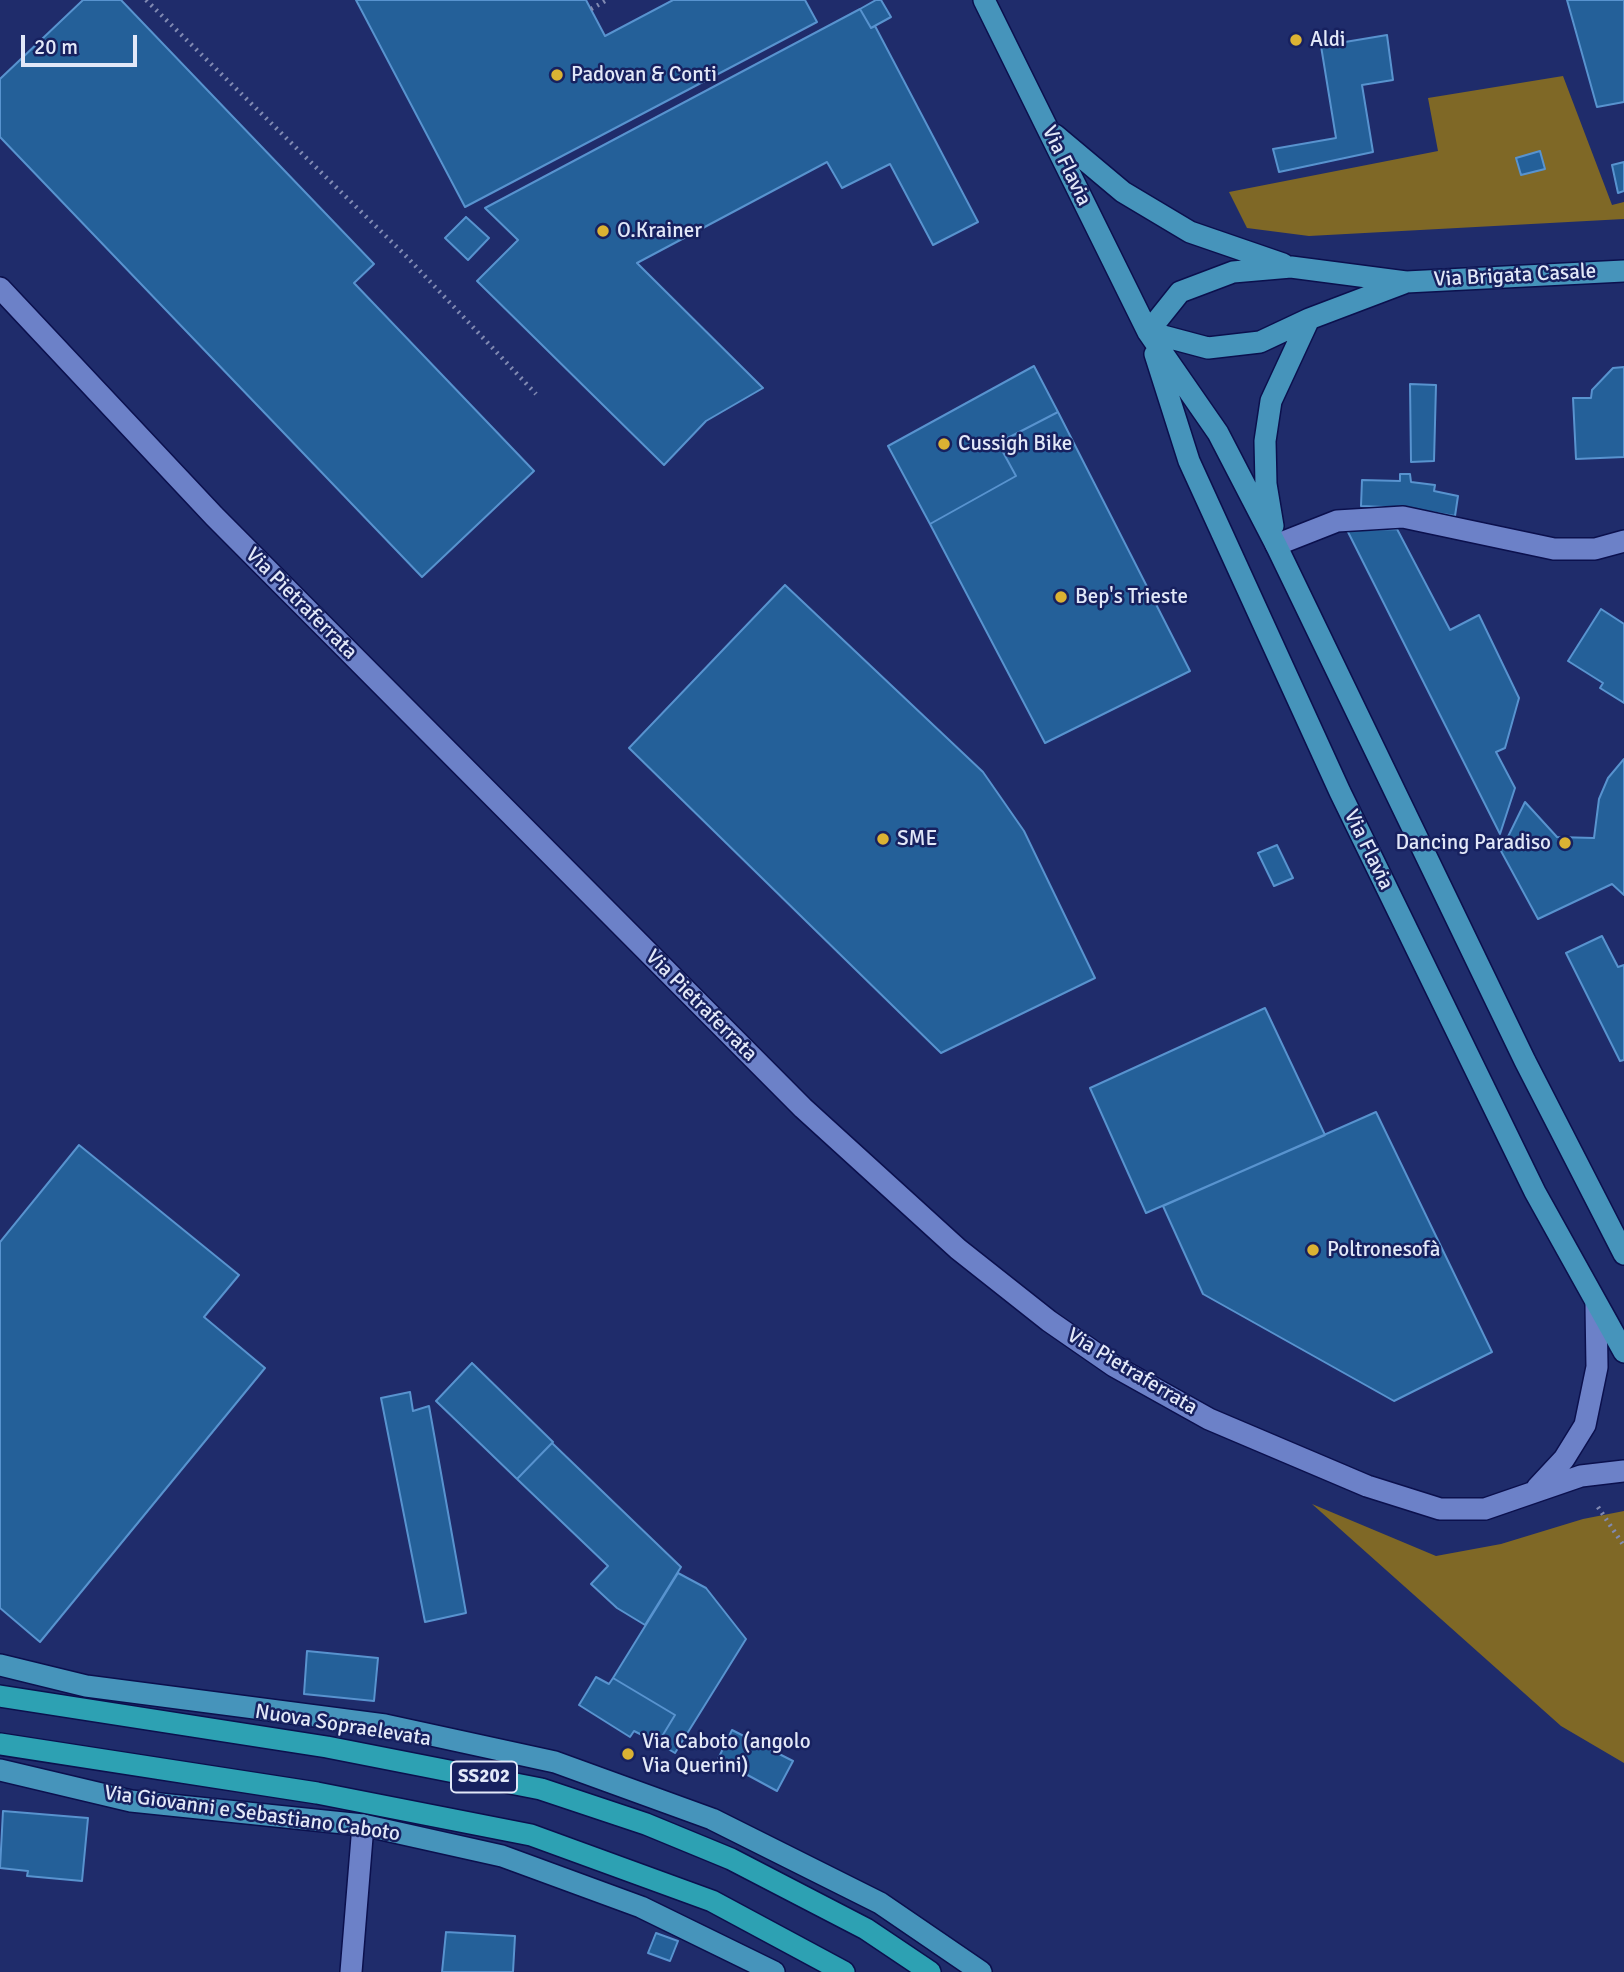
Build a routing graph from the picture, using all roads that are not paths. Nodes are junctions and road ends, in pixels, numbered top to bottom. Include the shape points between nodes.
1 (984, 0) edge
2 (1049, 130) junction
3 (1292, 267) junction
4 (1624, 271) edge
5 (1406, 282) junction
6 (0, 288) edge
7 (1309, 319) junction
8 (1148, 332) junction
9 (1624, 541) edge
10 (1276, 545) junction
11 (1624, 1254) edge
12 (1596, 1306) junction
13 (1624, 1352) edge
14 (1624, 1471) edge
15 (1535, 1491) junction
16 (0, 1665) edge
17 (0, 1696) edge
18 (0, 1744) edge
19 (0, 1770) edge
20 (363, 1825) junction
21 (351, 1972) edge
22 (774, 1972) edge
23 (845, 1972) edge
24 (930, 1972) edge
25 (981, 1972) edge

1 - 2 main road, Via Flavia
2 - 3 main road, Via Brigata Casale via 1123,192 1190,232
2 - 8 main road, Via Flavia
3 - 5 main road, Via Brigata Casale
3 - 8 main road, Via Brigata Casale via 1233,272 1180,292
4 - 5 main road, Via Brigata Casale
5 - 7 main road, Via Brigata Casale
6 - 15 street, Via Pietraferrata via 214,516 803,1108 958,1249 1039,1313 1114,1366 1209,1419 1367,1486 1440,1509 1485,1509
7 - 8 main road, Via Brigata Casale via 1260,342 1208,348
7 - 10 main road via 1271,401 1265,442
8 - 10 main road, Via Flavia via 1218,433
8 - 12 main road, Via Flavia via 1189,461 1340,792 1523,1169
9 - 10 street via 1595,548 1554,549 1403,517 1338,521
10 - 11 main road, Via Flavia via 1525,1061
12 - 13 main road, Via Flavia
12 - 15 street, Via Pietraferrata via 1598,1367 1585,1425 1564,1459
14 - 15 street, Via Pietraferrata via 1581,1476
16 - 25 main road via 86,1686 384,1725 555,1762 724,1825 880,1903
17 - 24 highway, Nuova Sopraelevata / SS202 via 340,1749 541,1789 731,1859 866,1929
18 - 23 highway, SS202 via 317,1793 531,1835 712,1901
19 - 20 main road, Via Giovanni e Sebastiano Caboto via 131,1801
20 - 21 street
20 - 22 main road, Via Giovanni e Sebastiano Caboto via 514,1861 641,1907

